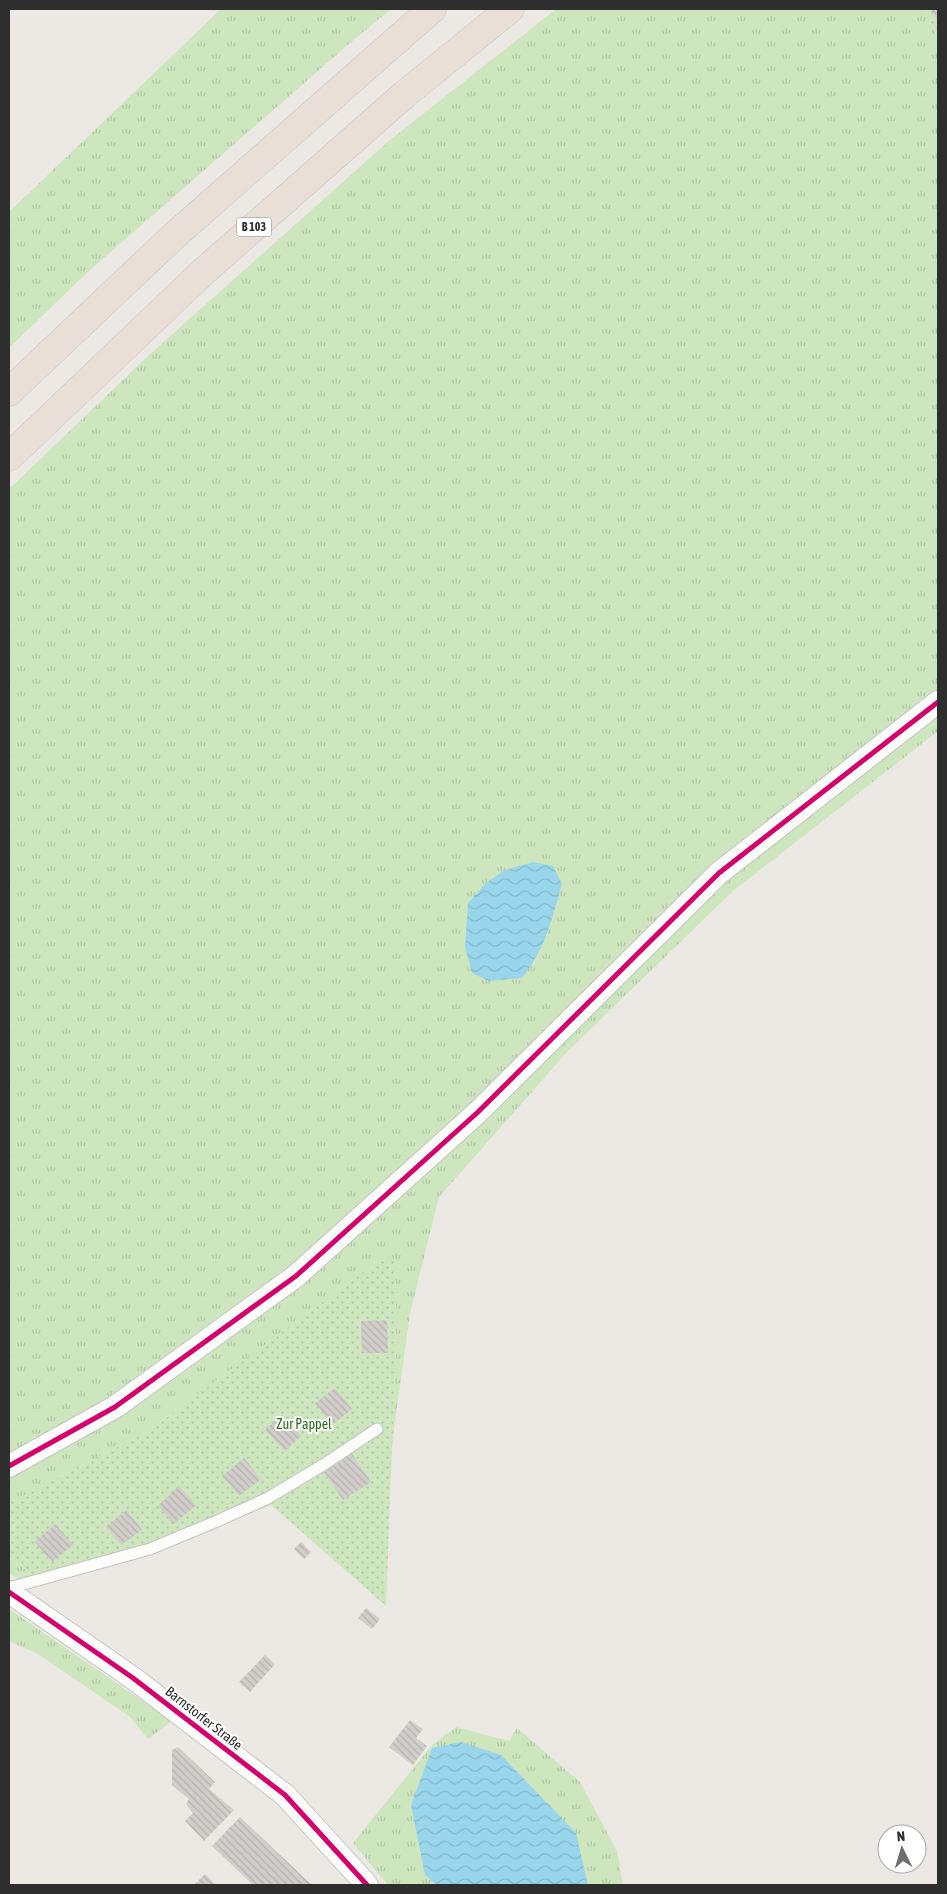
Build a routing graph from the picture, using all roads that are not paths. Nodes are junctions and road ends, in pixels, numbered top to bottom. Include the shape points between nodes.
1 (432, 9) edge
2 (510, 9) edge
3 (9, 392) edge
4 (9, 457) edge
5 (938, 702) edge
6 (377, 1429) dead end
7 (9, 1466) edge
8 (9, 1590) edge
9 (367, 1885) edge

1 - 3 highway via 175,235
2 - 4 highway, B 103 via 405,94 211,266
5 - 7 street via 719,873 478,1112 296,1276 115,1407
6 - 8 lane via 268,1498 215,1522 150,1549
8 - 9 street, Barnstorfer Straße via 133,1678 285,1795

